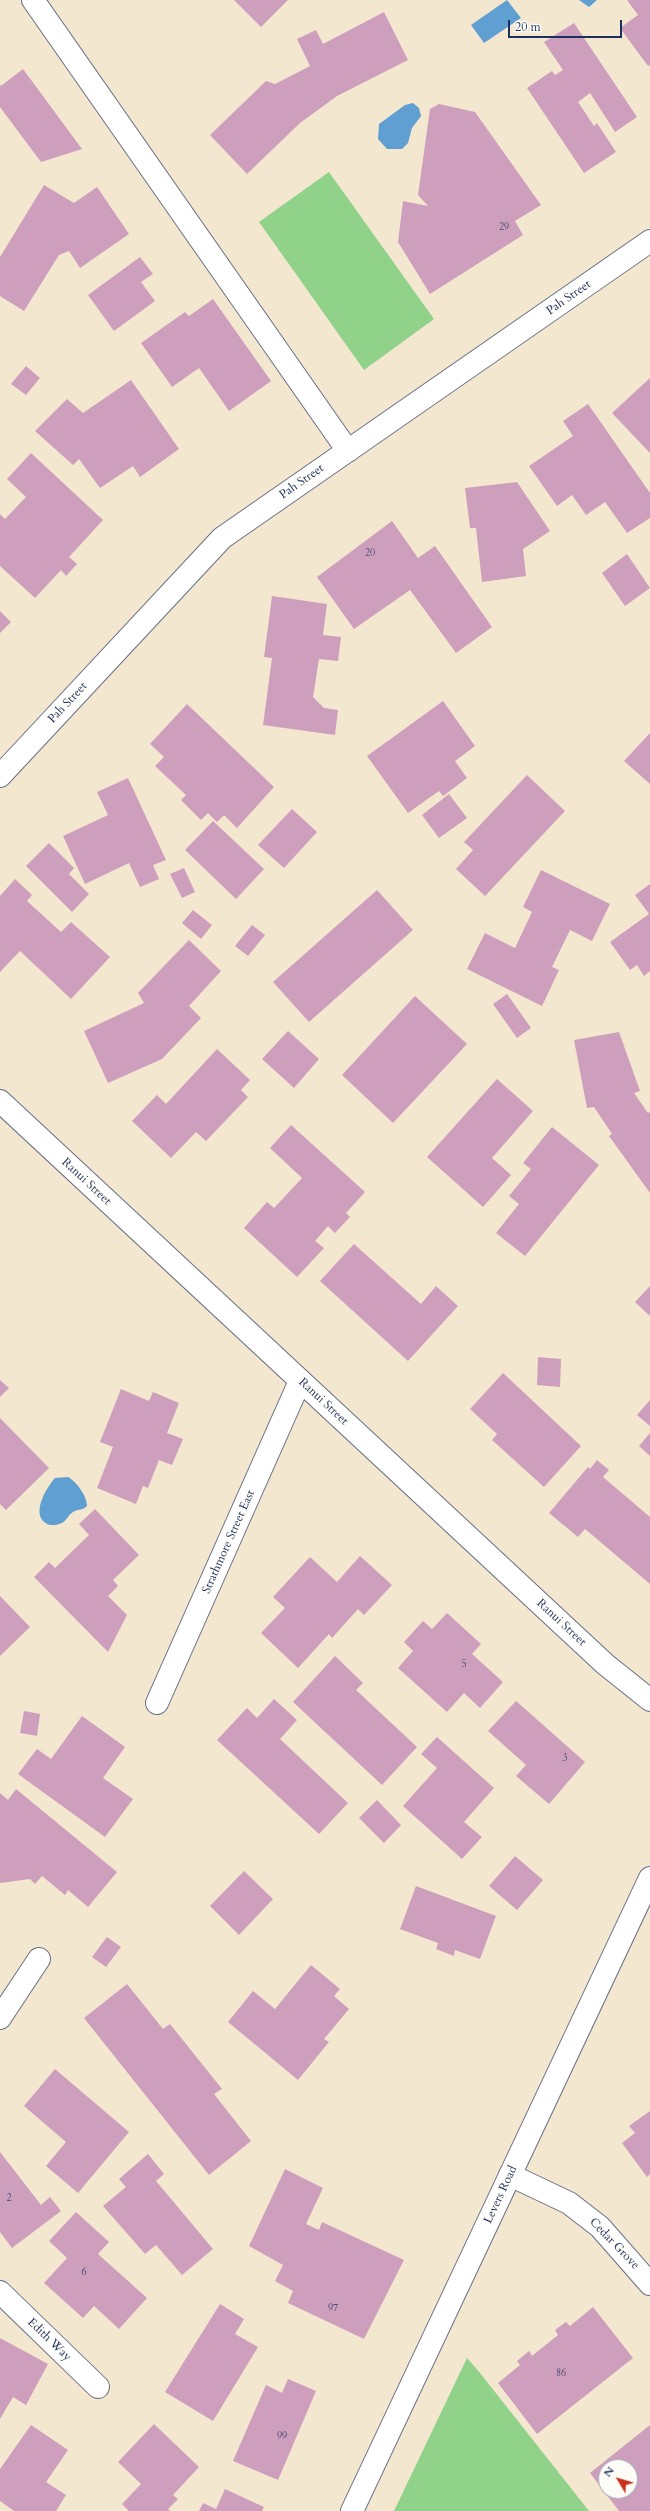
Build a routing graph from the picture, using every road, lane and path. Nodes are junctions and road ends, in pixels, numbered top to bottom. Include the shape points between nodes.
1 (33, 0) edge
2 (650, 241) edge
3 (348, 451) junction
4 (0, 776) edge
5 (0, 1101) edge
6 (300, 1381) junction
7 (650, 1700) edge
8 (157, 1703) dead end
9 (650, 1878) edge
10 (39, 1959) dead end
11 (0, 2018) edge
12 (510, 2175) junction
13 (650, 2284) edge
14 (0, 2292) edge
15 (98, 2387) dead end
16 (352, 2511) edge

1 - 3 street
2 - 3 street, Pah Street
3 - 4 street, Pah Street via 222,538
5 - 6 street, Ranui Street
6 - 7 street, Ranui Street via 605,1664
6 - 8 street, Strathmore Street East
9 - 12 street, Levers Road
10 - 11 street
12 - 13 street, Cedar Grove via 569,2203 600,2227
12 - 16 street, Levers Road
14 - 15 street, Edith Way

